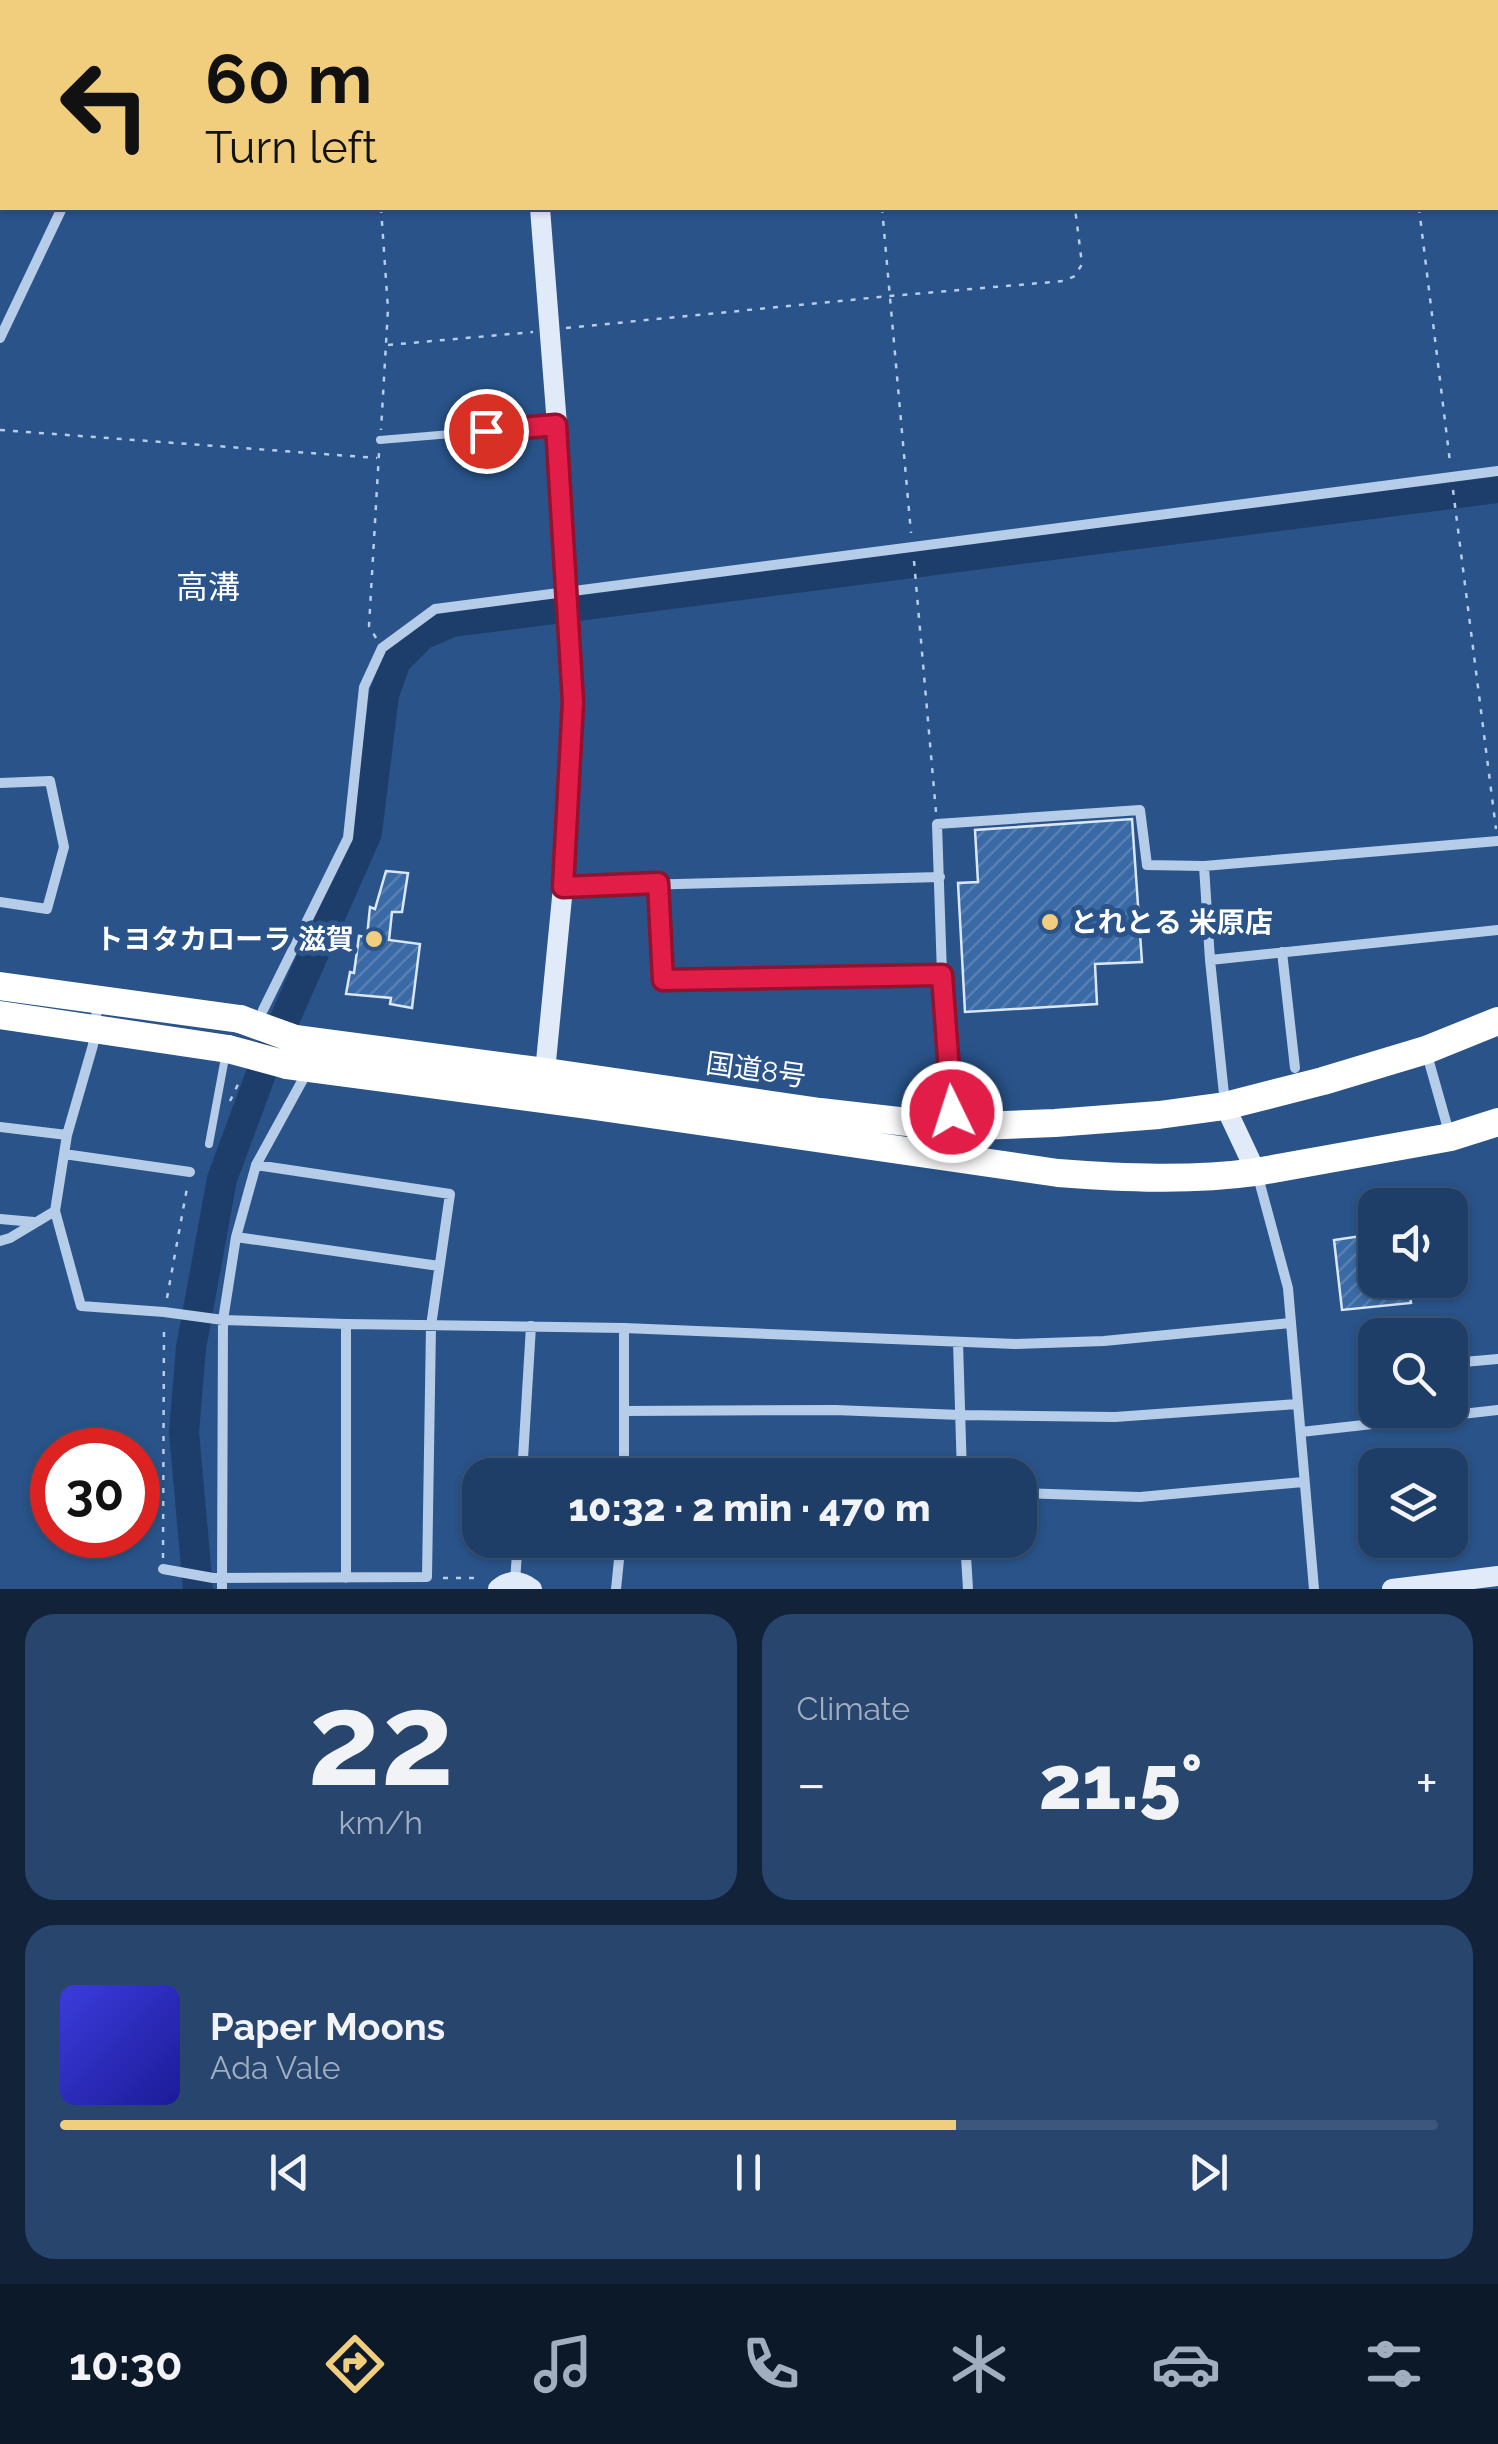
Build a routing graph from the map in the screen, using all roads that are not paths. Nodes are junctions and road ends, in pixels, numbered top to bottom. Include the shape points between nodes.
1 (61, 210) edge
2 (540, 210) edge
3 (0, 338) edge
4 (556, 425) junction
5 (380, 440) road end
6 (1498, 471) edge
7 (568, 602) junction
8 (0, 784) edge
9 (1497, 841) edge
10 (1498, 851) edge
11 (1204, 866) junction
12 (940, 877) junction
13 (658, 883) junction
14 (563, 887) junction
15 (0, 902) edge
16 (1498, 930) edge
17 (1282, 952) junction
18 (1210, 960) junction
19 (942, 975) junction
20 (0, 986) edge
21 (97, 1014) junction
22 (252, 1014) junction
23 (0, 1015) edge
24 (1498, 1022) edge
25 (1426, 1050) junction
26 (226, 1056) junction
27 (297, 1057) junction
28 (1295, 1068) dead end
29 (544, 1085) junction
30 (1225, 1106) junction
31 (1498, 1122) edge
32 (951, 1126) junction
33 (0, 1127) edge
34 (68, 1135) junction
35 (1451, 1137) junction
36 (209, 1144) dead end
37 (64, 1154) junction
38 (256, 1165) junction
39 (190, 1172) road end
40 (1256, 1172) junction
41 (55, 1211) junction
42 (0, 1219) edge
43 (36, 1222) junction
44 (236, 1237) junction
45 (0, 1241) edge
46 (440, 1266) junction
47 (218, 1319) junction
48 (1290, 1323) junction
49 (346, 1324) junction
50 (431, 1326) junction
51 (531, 1326) junction
52 (624, 1328) junction
53 (958, 1342) junction
54 (1498, 1358) edge
55 (1468, 1361) edge
56 (1296, 1404) junction
57 (1498, 1410) edge
58 (624, 1411) junction
59 (1468, 1413) edge
60 (960, 1416) junction
61 (1358, 1425) edge
62 (1301, 1432) junction
63 (523, 1458) edge
64 (624, 1458) edge
65 (961, 1458) edge
66 (1303, 1482) junction
67 (1037, 1494) edge
68 (517, 1558) edge
69 (619, 1558) edge
70 (966, 1558) edge
71 (165, 1570) road end
72 (1498, 1576) edge
73 (346, 1578) junction
74 (219, 1582) edge
75 (515, 1586) edge
76 (616, 1589) edge
77 (968, 1589) edge
78 (1314, 1589) edge
79 (1392, 1589) edge

1 - 3 street
2 - 4 main road
4 - 5 lane
4 - 7 main road
6 - 7 street via 912,546
7 - 14 main road via 573,702
7 - 22 street via 435,609 382,648 364,687 348,838
8 - 15 street via 50,780 64,847 46,910
9 - 10 street
9 - 11 street
11 - 12 street via 1147,865 1140,810 937,824
11 - 18 street
12 - 13 street
12 - 19 street
13 - 14 street
13 - 19 street via 663,980
14 - 29 main road
16 - 17 street
17 - 18 street
17 - 28 street
18 - 30 street
19 - 32 street
20 - 21 highway, 国道8号
21 - 22 highway, 国道8号
21 - 23 highway, 国道8号
21 - 26 highway, 国道8号
21 - 34 street
22 - 27 highway, 国道8号, bridge
24 - 25 highway, 国道8号
25 - 30 highway, 国道8号
25 - 35 street
26 - 27 highway, 国道8号, bridge
26 - 36 lane
27 - 29 highway, 国道8号
27 - 38 street
29 - 32 highway, 国道8号
29 - 40 highway, 国道8号 via 1058,1173 1155,1178
30 - 32 highway, 国道8号 via 1055,1124
30 - 40 main road
31 - 35 highway, 国道8号
33 - 34 street
34 - 37 street
35 - 40 highway, 国道8号
37 - 39 street
37 - 41 street
38 - 44 street
38 - 46 street via 450,1194
40 - 48 street via 1288,1288
41 - 43 street
41 - 47 street via 81,1306
42 - 43 street
43 - 45 street
44 - 46 street
44 - 47 street
46 - 50 street
47 - 49 street
47 - 74 street
48 - 53 street via 1104,1341
48 - 56 street
49 - 50 street
49 - 73 street
50 - 51 street
50 - 73 street via 427,1577
51 - 52 street
51 - 63 street
52 - 53 street
52 - 58 street
53 - 60 street
54 - 55 street
56 - 60 street via 1115,1417
56 - 62 street
57 - 59 street
58 - 60 street
58 - 64 street
60 - 65 street
61 - 62 street
62 - 66 street
66 - 67 street via 1140,1498
66 - 78 street
68 - 75 street
69 - 76 street
70 - 77 street
71 - 74 street
72 - 79 main road
73 - 74 street

